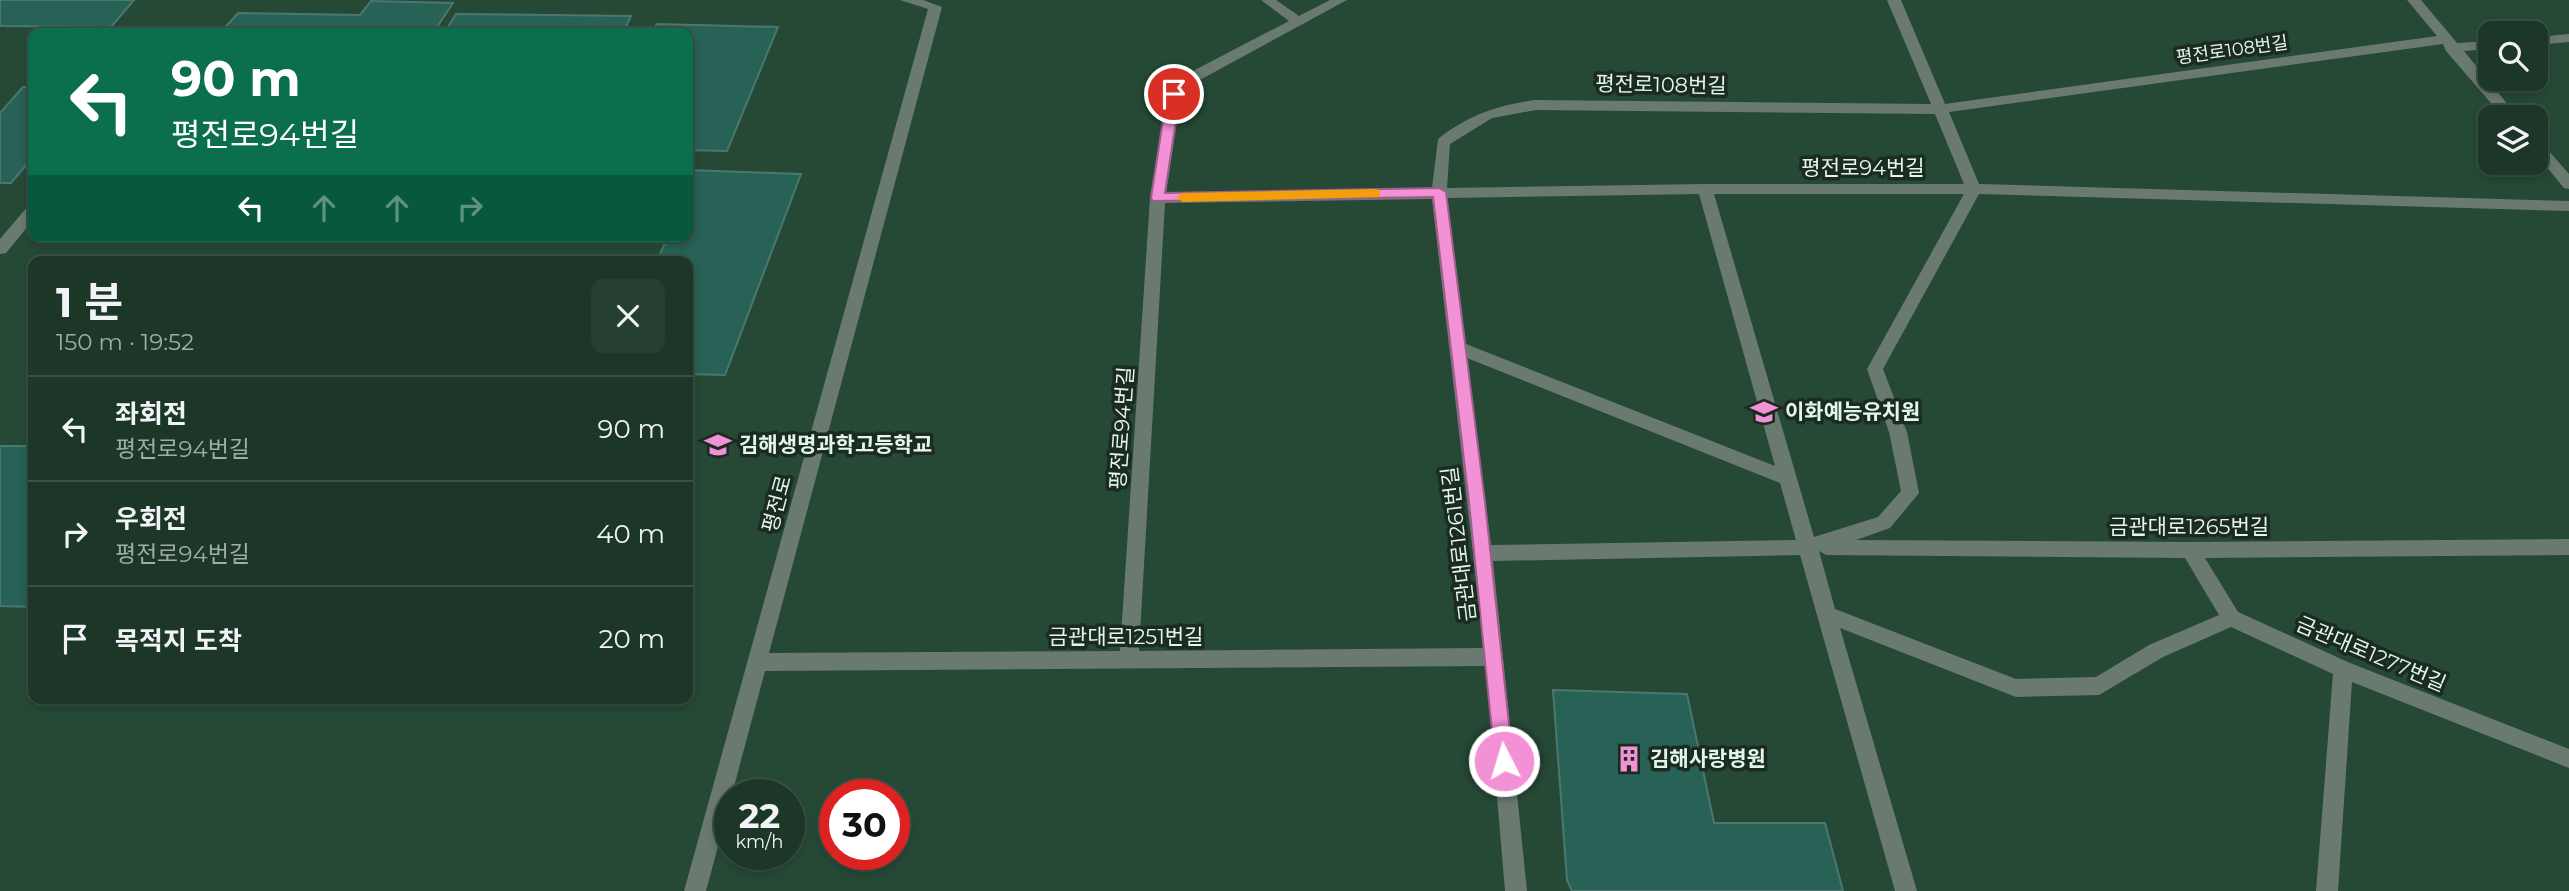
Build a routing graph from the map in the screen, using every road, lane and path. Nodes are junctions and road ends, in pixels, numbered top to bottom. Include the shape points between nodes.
1 (907, 0) edge
2 (1268, 0) edge
3 (1340, 0) edge
4 (1894, 0) edge
5 (2414, 0) edge
6 (942, 3) edge
7 (1298, 22) junction
8 (2569, 38) edge
9 (2548, 40) edge
10 (2449, 44) junction
11 (2478, 45) edge
12 (2501, 105) edge
13 (1940, 110) junction
14 (2548, 159) edge
15 (2569, 184) edge
16 (1705, 189) junction
17 (1974, 189) junction
18 (1439, 192) junction
19 (1158, 198) junction
20 (2569, 206) edge
21 (28, 217) edge
22 (0, 250) edge
23 (1459, 348) junction
24 (1787, 478) junction
25 (1808, 547) junction
26 (2569, 547) edge
27 (2190, 550) junction
28 (1483, 553) junction
29 (1826, 614) junction
30 (2231, 618) junction
31 (1494, 657) junction
32 (1129, 660) junction
33 (758, 662) junction
34 (2343, 669) junction
35 (2569, 760) edge
36 (695, 891) edge
37 (1516, 891) edge
38 (1906, 891) edge
39 (2326, 891) edge

1 - 6 street, 평전로
2 - 7 street
3 - 7 street, 평전로94번길
4 - 13 street
5 - 10 street
6 - 33 street, 평전로
7 - 19 street, 평전로94번길 via 1196,75 1174,94
8 - 9 street
10 - 11 street, 평전로108번길
10 - 12 street
10 - 13 street, 평전로108번길
13 - 17 street
13 - 18 street, 평전로108번길 via 1536,105 1500,109 1468,122 1443,142
14 - 15 street
16 - 17 street, 평전로94번길
16 - 18 street, 평전로94번길
16 - 24 street
17 - 20 street, 평전로94번길
17 - 25 street via 1875,369 1898,432 1910,493 1884,523
18 - 19 street, 평전로94번길
18 - 23 street, 금관대로1261번길
19 - 32 street, 평전로94번길
21 - 22 street
23 - 24 street
23 - 28 street, 금관대로1261번길
24 - 25 street
25 - 27 street, 금관대로1265번길
25 - 28 street
25 - 29 street
26 - 27 street, 금관대로1265번길
27 - 30 street
28 - 31 street, 금관대로1261번길
29 - 30 street via 2016,688 2099,686 2156,651
29 - 38 street
30 - 34 street, 금관대로1277번길
31 - 32 street, 금관대로1251번길
31 - 37 street, 금관대로1261번길
32 - 33 street, 금관대로1251번길
33 - 36 street, 평전로
34 - 35 street, 금관대로1277번길
34 - 39 street

